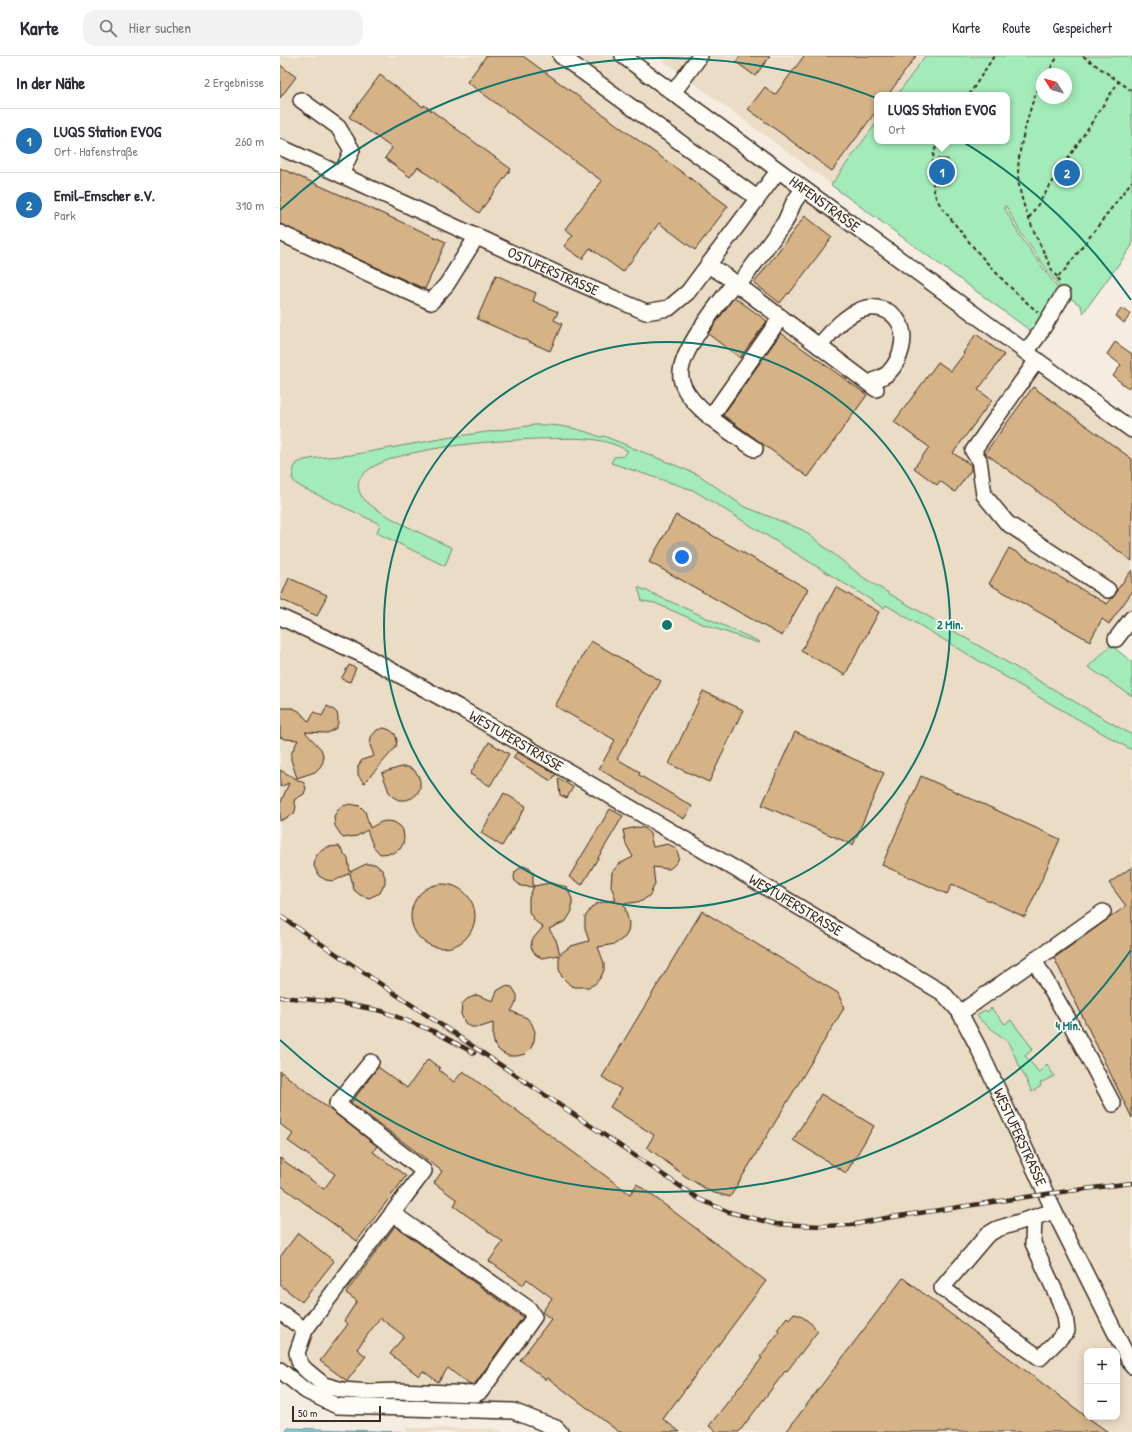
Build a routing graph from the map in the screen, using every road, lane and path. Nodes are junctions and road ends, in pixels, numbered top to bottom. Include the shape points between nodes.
1 (561, 56) edge
2 (623, 56) edge
3 (700, 56) edge
4 (994, 56) edge
5 (1058, 56) edge
6 (1083, 56) edge
7 (1051, 68) edge
8 (1119, 81) junction
9 (1132, 91) edge
10 (971, 92) edge
11 (673, 93) junction
12 (1036, 95) edge
13 (301, 100) dead end
14 (938, 144) edge
15 (280, 147) edge
16 (778, 171) junction
17 (341, 174) junction
18 (1132, 181) edge
19 (804, 189) junction
20 (758, 198) junction
21 (1029, 218) junction
22 (280, 233) edge
23 (477, 236) junction
24 (708, 265) junction
25 (1057, 278) junction
26 (736, 284) junction
27 (1063, 294) joint
28 (781, 317) junction
29 (1048, 321) junction
30 (819, 346) junction
31 (1032, 356) junction
32 (710, 418) junction
33 (1132, 430) edge
34 (755, 449) dead end
35 (1108, 590) dead end
36 (280, 617) edge
37 (1132, 618) edge
38 (1116, 639) dead end
39 (1103, 912) dead end
40 (1034, 960) junction
41 (960, 1013) junction
42 (371, 1062) dead end
43 (1113, 1104) dead end
44 (1054, 1211) junction
45 (392, 1213) junction
46 (1034, 1218) junction
47 (280, 1312) edge
48 (305, 1330) junction
49 (1132, 1366) edge
50 (280, 1370) edge
51 (560, 1432) edge

1 - 20 street
2 - 11 street, HAFENSTRASSE
3 - 11 street
4 - 10 path
5 - 7 path
6 - 8 path
8 - 9 path
8 - 21 path
11 - 16 street, HAFENSTRASSE
12 - 21 path via 1024,131 1019,163 1019,184
13 - 17 street via 338,127 352,150
14 - 29 path via 934,152 934,194 942,207 1009,287
15 - 17 street, OSTUFERSTRASSE
16 - 19 street, HAFENSTRASSE
16 - 20 street, OSTUFERSTRASSE
17 - 23 street, OSTUFERSTRASSE
18 - 25 path
19 - 26 street via 784,222
19 - 31 street, HAFENSTRASSE
20 - 24 street, OSTUFERSTRASSE
21 - 25 path
22 - 23 street via 431,302 447,284
23 - 24 street, OSTUFERSTRASSE via 646,312 669,308 688,292
24 - 26 street
25 - 27 path
26 - 28 street
26 - 32 street via 700,330 684,360 680,377 684,389
27 - 29 street
28 - 30 street
28 - 32 street
29 - 31 street
30 - 30 street via 873,386 872,382 890,371 903,341 900,325 887,311 869,307 847,317
31 - 33 street, HAFENSTRASSE
31 - 35 street via 973,451 979,460 984,495 1007,523
32 - 34 street
36 - 41 street, WESTUFERSTRASSE via 363,655 458,707 943,993
37 - 38 street
39 - 40 street
40 - 41 street
40 - 43 street
41 - 44 street, WESTUFERSTRASSE
42 - 45 street via 337,1104 424,1171
44 - 46 street
44 - 49 street, WESTUFERSTRASSE
45 - 48 street
45 - 48 street via 532,1313 534,1317 485,1387 476,1394 370,1392 342,1390 324,1385 300,1364 297,1353
46 - 46 street via 987,1234 942,1288 1040,1358 1067,1331 1060,1302 1033,1243
47 - 48 street
50 - 51 street via 306,1391 337,1406 513,1411 556,1428

